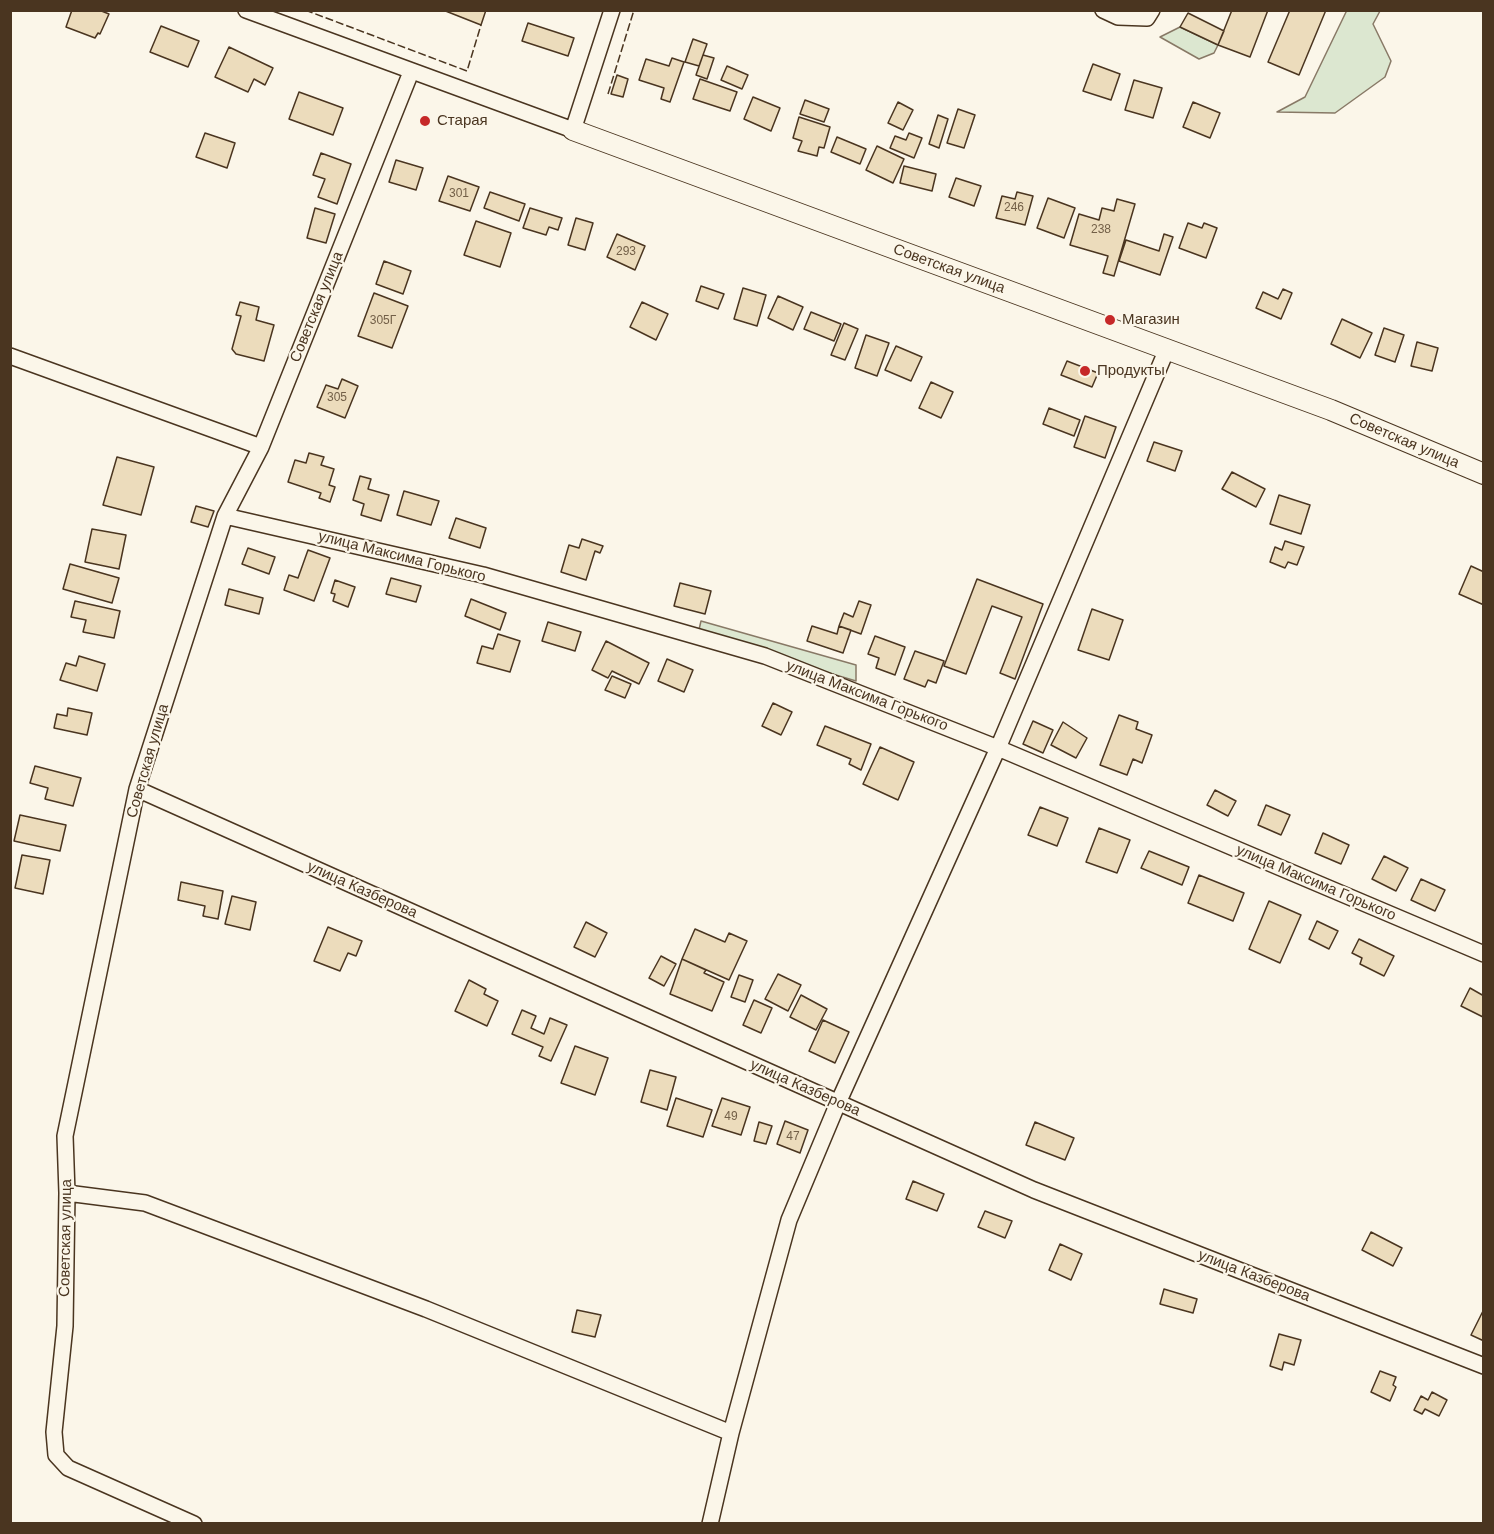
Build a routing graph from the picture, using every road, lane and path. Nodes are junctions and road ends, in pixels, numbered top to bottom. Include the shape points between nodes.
1 (246, 10) edge
2 (612, 10) edge
3 (1103, 10) edge
4 (1152, 10) edge
5 (411, 72) junction
6 (573, 130) junction
7 (1167, 349) junction
8 (10, 356) edge
9 (261, 447) junction
10 (1484, 474) edge
11 (225, 516) junction
12 (998, 748) junction
13 (137, 789) junction
14 (1484, 954) edge
15 (838, 1103) junction
16 (67, 1193) junction
17 (1484, 1366) edge
18 (731, 1433) junction
19 (194, 1524) edge
20 (710, 1524) edge

1 - 5 street, Советская улица
2 - 6 street
3 - 4 street via 1118,17 1147,18
5 - 6 street, Советская улица
5 - 9 street, Советская улица
6 - 7 street, Советская улица
7 - 10 street, Советская улица via 1330,410
7 - 12 street
8 - 9 street
9 - 11 street, Советская улица
11 - 12 street, улица Максима Горького via 483,575 765,656
11 - 13 street, Советская улица
12 - 14 street, улица Максима Горького
12 - 15 street
13 - 15 street, улица Казберова
13 - 16 street, Советская улица via 65,1136
15 - 17 street, улица Казберова via 1034,1190
15 - 18 street via 789,1220
16 - 18 street via 145,1203 426,1309
16 - 19 street, Советская улица via 65,1326 54,1432 56,1455 68,1468
18 - 20 street

